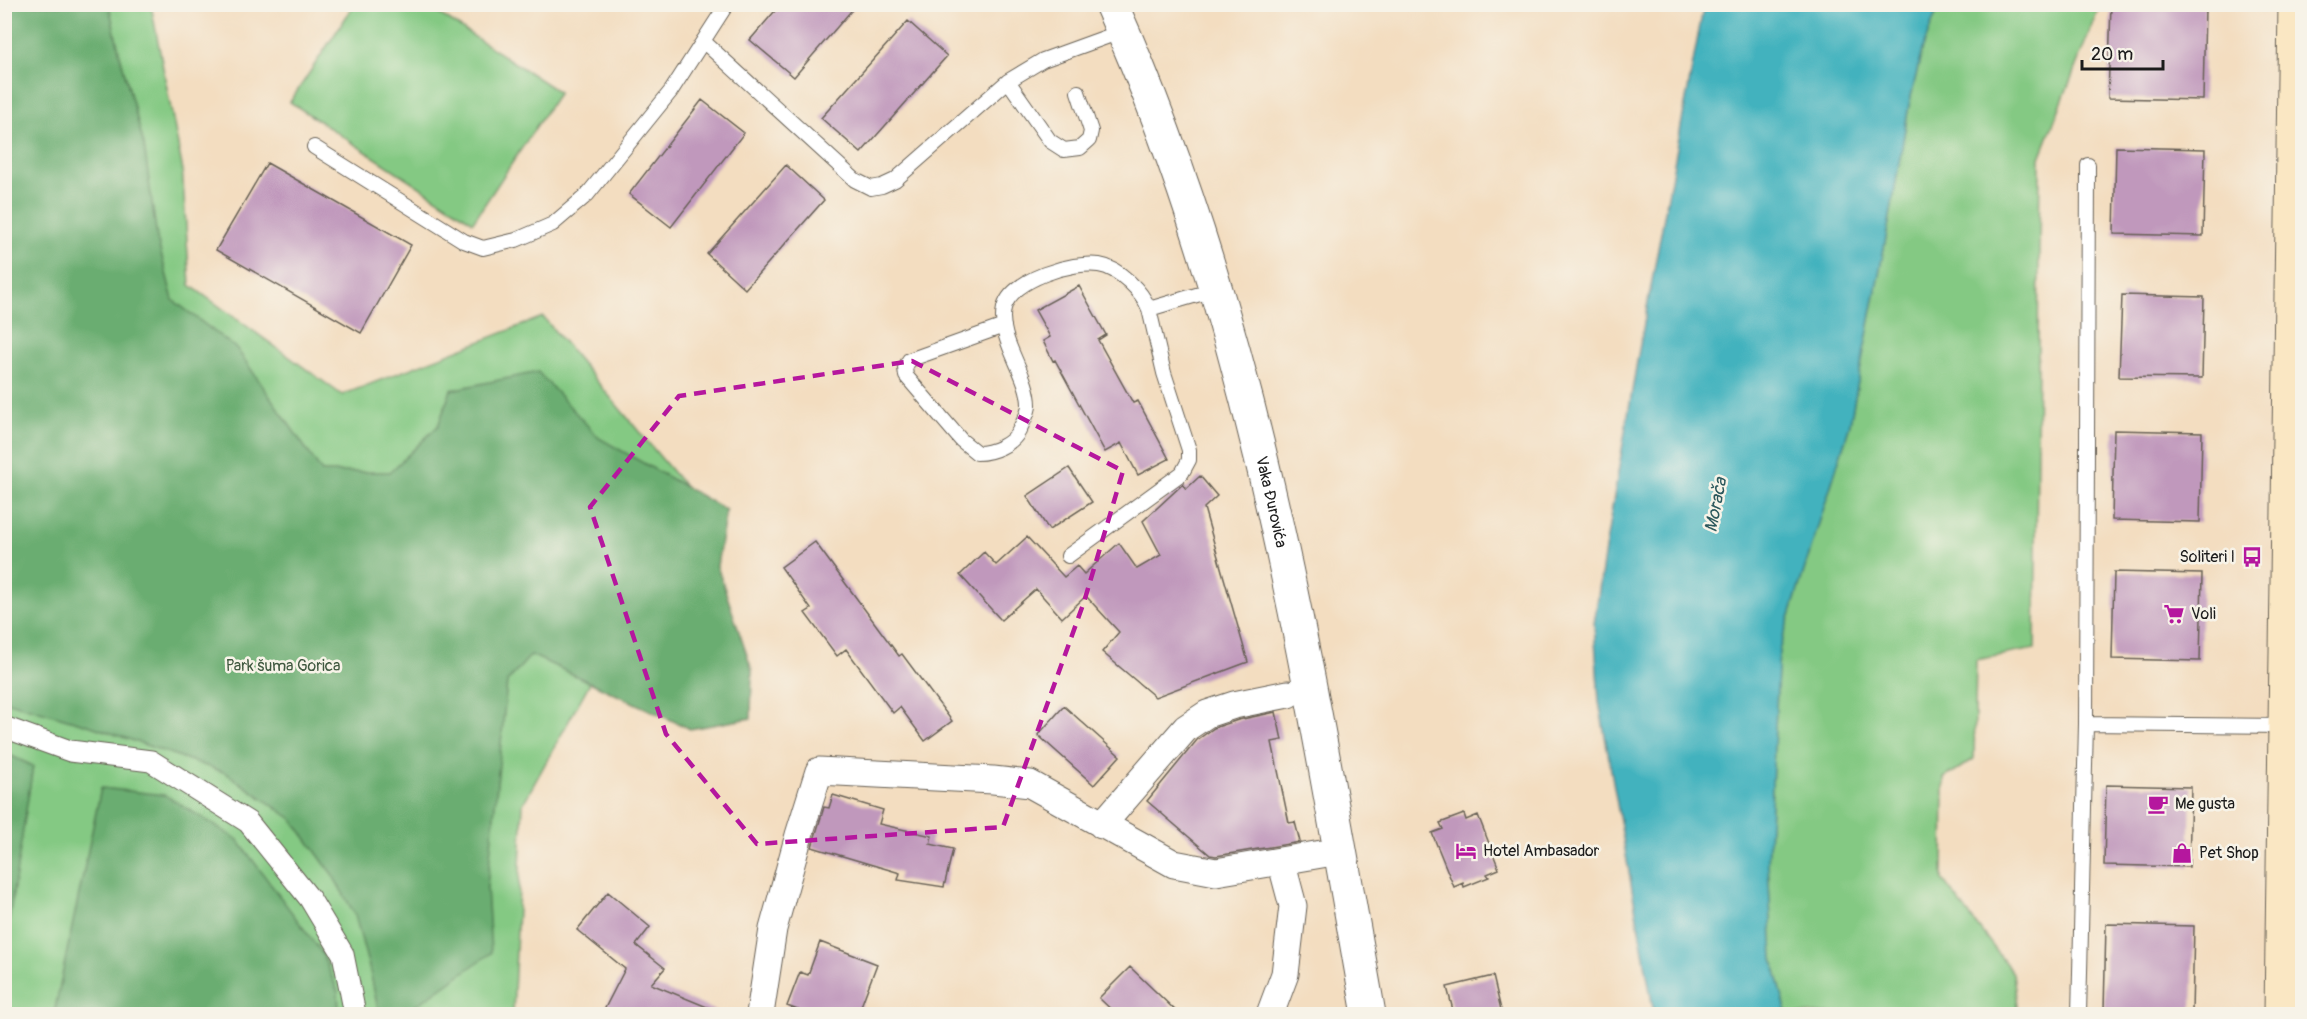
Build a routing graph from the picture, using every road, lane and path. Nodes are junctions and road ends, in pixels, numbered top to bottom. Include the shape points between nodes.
1 (727, 4) edge
2 (2295, 4) edge
3 (1117, 18) edge
4 (703, 41) junction
5 (1008, 81) junction
6 (1078, 92) dead end
7 (314, 147) dead end
8 (2088, 165) dead end
9 (1217, 290) junction
10 (1149, 309) junction
11 (1004, 326) junction
12 (1068, 556) dead end
13 (1288, 694) dead end
14 (2086, 724) junction
15 (2294, 726) edge
16 (4, 727) edge
17 (1102, 825) junction
18 (1339, 851) junction
19 (1281, 861) junction
20 (355, 1014) edge
21 (760, 1014) edge
22 (1270, 1014) edge
23 (1369, 1014) edge
24 (2079, 1014) edge
25 (2281, 1014) edge

1 - 4 lane
2 - 15 main road
3 - 5 lane
3 - 9 street, Vaka Đurovića
4 - 5 lane via 823,153 871,188 895,180
4 - 7 lane via 671,91 587,195 553,224 516,240 483,248 464,241
5 - 6 lane via 1050,141 1064,150 1080,148 1089,140 1091,131
8 - 14 lane
9 - 10 lane
9 - 18 street, Vaka Đurovića via 1266,473
10 - 11 lane via 1139,292 1115,270 1099,265 1060,269 1025,283 1013,294 1004,308
10 - 12 lane via 1189,460 1182,473
11 - 11 lane via 1029,406 1014,439 988,453 977,453 906,376 905,368 909,360
13 - 17 street via 1234,705 1207,714 1186,728
14 - 15 lane
14 - 24 lane
15 - 25 main road
16 - 20 street via 70,751 151,761 248,822 310,899 343,954
17 - 19 street via 1174,864 1216,872
17 - 21 street via 1030,784 819,771 773,929
18 - 19 street
18 - 23 street, Vaka Đurovića
19 - 22 street via 1293,906 1285,974

